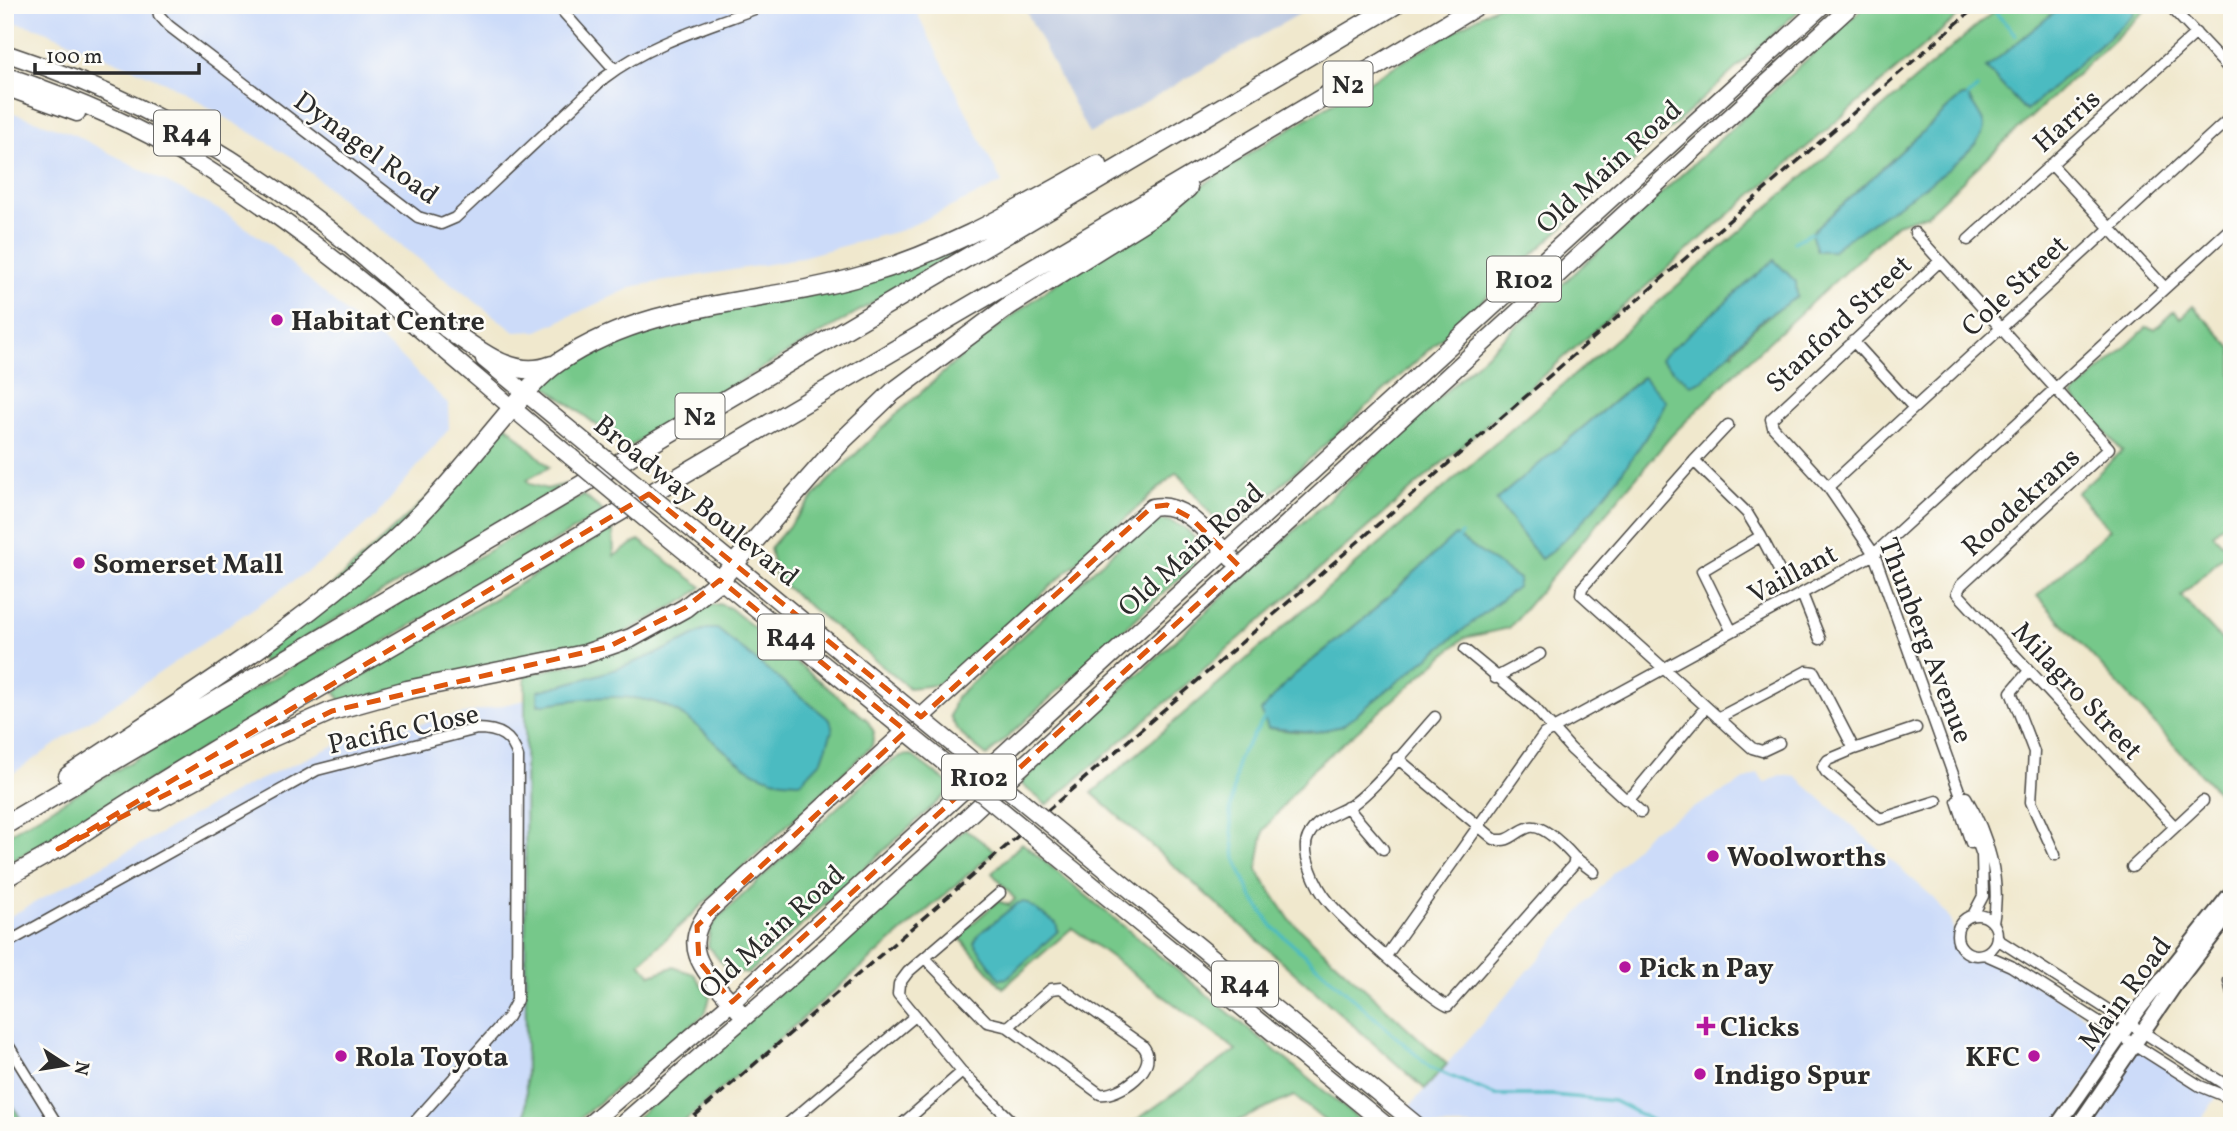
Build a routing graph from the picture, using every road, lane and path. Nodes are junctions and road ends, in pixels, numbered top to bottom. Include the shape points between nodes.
1 (157, 5) edge
2 (557, 5) edge
3 (765, 5) edge
4 (1395, 5) edge
5 (1478, 5) edge
6 (1823, 5) edge
7 (1852, 5) edge
8 (2169, 5) edge
9 (2196, 33) junction
10 (5, 53) edge
11 (615, 69) junction
12 (2232, 72) edge
13 (5, 75) edge
14 (5, 87) edge
15 (1223, 105) junction
16 (2232, 116) edge
17 (124, 123) junction
18 (1217, 162) junction
19 (2051, 164) junction
20 (2109, 227) junction
21 (2232, 227) edge
22 (1915, 233) dead end
23 (1968, 240) dead end
24 (1940, 261) junction
25 (2165, 288) junction
26 (446, 328) junction
27 (2001, 329) junction
28 (1853, 341) junction
29 (557, 363) junction
30 (2056, 389) junction
31 (526, 394) junction
32 (513, 408) junction
33 (1914, 408) junction
34 (1771, 421) joint
35 (1728, 425) dead end
36 (1694, 461) junction
37 (1828, 487) junction
38 (1761, 536) junction
39 (1225, 552) junction
40 (1874, 554) junction
41 (734, 564) junction
42 (1239, 566) junction
43 (1782, 576) dead end
44 (720, 580) junction
45 (1964, 583) joint
46 (1802, 594) junction
47 (1731, 630) junction
48 (1820, 639) dead end
49 (1465, 650) dead end
50 (1540, 654) dead end
51 (1663, 667) junction
52 (2029, 671) junction
53 (1495, 678) junction
54 (1706, 707) junction
55 (921, 717) junction
56 (1436, 717) dead end
57 (1718, 718) junction
58 (1551, 728) junction
59 (1916, 728) dead end
60 (906, 731) junction
61 (1779, 743) dead end
62 (1854, 749) junction
63 (1397, 758) junction
64 (1627, 799) junction
65 (1937, 801) dead end
66 (2203, 801) dead end
67 (1347, 807) junction
68 (1641, 811) dead end
69 (5, 823) edge
70 (1477, 827) junction
71 (2175, 827) junction
72 (1974, 832) junction
73 (58, 849) junction
74 (1383, 849) dead end
75 (2055, 855) dead end
76 (1574, 857) junction
77 (2132, 867) dead end
78 (1594, 872) dead end
79 (5, 879) edge
80 (2232, 892) edge
81 (1000, 893) dead end
82 (2232, 910) edge
83 (1973, 915) junction
84 (1993, 923) junction
85 (1997, 939) junction
86 (5, 944) edge
87 (1984, 954) junction
88 (1386, 956) junction
89 (925, 958) junction
90 (2232, 972) edge
91 (2232, 993) edge
92 (732, 1002) junction
93 (914, 1017) junction
94 (745, 1018) junction
95 (2130, 1023) junction
96 (1008, 1027) junction
97 (2143, 1032) junction
98 (2120, 1037) junction
99 (5, 1040) edge
100 (2133, 1046) junction
101 (962, 1072) junction
102 (2232, 1089) edge
103 (2232, 1099) edge
104 (58, 1126) edge
105 (411, 1126) edge
106 (587, 1126) edge
107 (620, 1126) edge
108 (785, 1126) edge
109 (900, 1126) edge
110 (1017, 1126) edge
111 (1387, 1126) edge
112 (1418, 1126) edge
113 (2057, 1126) edge
114 (2078, 1126) edge

1 - 11 street, Dynagel Road via 169,26 433,224 455,218
2 - 11 street
3 - 11 street via 654,48
4 - 15 highway, N2
5 - 18 highway, N2
6 - 39 main road, Old Main Road / R102
7 - 42 main road, Old Main Road / R102
8 - 9 street
9 - 12 street
9 - 19 street, Harris
10 - 26 main road, Broadway Boulevard / R44 via 98,87 205,142 320,223
13 - 17 main road, Broadway Boulevard / R44
14 - 17 main road via 94,119
15 - 29 highway via 1180,119 988,226 915,259 841,281 656,316
15 - 69 highway, N2
16 - 20 street, Cole Street
17 - 32 main road, Broadway Boulevard / R44 via 191,159 280,218
18 - 41 highway via 1162,210 1010,305 893,392 843,440
18 - 73 highway, N2 via 824,390
19 - 20 street
19 - 23 street, Harris
20 - 25 street
20 - 27 street, Cole Street
21 - 25 street, Vaillant
22 - 24 street
24 - 27 street
24 - 28 street, Stanford Street
25 - 30 street, Vaillant
26 - 29 highway via 513,369 535,371
26 - 31 main road, Broadway Boulevard / R44
27 - 30 street
27 - 33 street, Cole Street
28 - 33 street
28 - 34 street, Stanford Street via 1774,413
29 - 31 highway
30 - 40 street, Vaillant
30 - 45 street, Roodekrans via 2109,450
31 - 32 highway
31 - 41 main road, Broadway Boulevard / R44, bridge
32 - 44 main road, Broadway Boulevard / R44, bridge
32 - 69 highway via 407,527 349,581
33 - 37 street, Cole Street
34 - 37 street, Thunberg Avenue
35 - 36 street
36 - 38 street via 1747,513
36 - 51 street via 1581,591 1582,597
37 - 40 street, Thunberg Avenue
38 - 43 street
38 - 47 street via 1702,571
39 - 42 main road
39 - 55 main road via 1176,508 1152,507
39 - 92 main road, Old Main Road / R102
40 - 46 street, Vaillant
40 - 72 street, Thunberg Avenue via 1957,779 1974,810
41 - 44 highway
41 - 55 main road, Broadway Boulevard / R44
42 - 94 main road, Old Main Road / R102
44 - 60 main road, Broadway Boulevard / R44
44 - 73 highway via 685,608 608,647 407,690 332,712 252,748 103,831
45 - 52 street, Milagro Street via 1958,595
46 - 47 street, Vaillant
46 - 48 street
47 - 51 street, Vaillant
49 - 53 street
50 - 53 street
51 - 54 street
51 - 58 street, Vaillant
52 - 71 street, Milagro Street
52 - 75 street via 2011,692 2034,752 2031,802
53 - 58 street via 1534,707
54 - 57 street
54 - 64 street
55 - 112 main road, Broadway Boulevard / R44, bridge
56 - 63 street
57 - 61 street via 1752,748 1762,751
57 - 62 street via 1810,671 1818,678
58 - 64 street
58 - 70 street, Vaillant
59 - 62 street
60 - 92 main road via 697,926 694,944 699,961
60 - 111 main road, Broadway Boulevard / R44, bridge
62 - 65 street via 1828,760 1824,771 1877,818
63 - 67 street
63 - 70 street
64 - 68 street
66 - 71 street
67 - 74 street
67 - 88 street via 1324,818 1308,836 1305,848 1326,900
70 - 76 street via 1501,841 1538,827
70 - 88 street, Vaillant
71 - 77 street
72 - 83 street, Thunberg Avenue via 1984,869 1983,896
72 - 84 street, Thunberg Avenue via 1997,882
73 - 79 main road, N2
76 - 78 street
76 - 88 street via 1573,865 1451,1005 1443,1004
80 - 95 main road, Main Road
81 - 89 street
82 - 97 main road, Main Road
83 - 84 street via 1985,916
83 - 87 street via 1959,925 1957,938 1966,952
84 - 85 street
85 - 87 street
85 - 95 street
86 - 105 street, Pacific Close via 322,768 477,729 502,733 518,757 517,1000 508,1017
87 - 98 street via 2011,966
89 - 93 street via 902,978 898,989 899,999
89 - 96 street via 988,1022
90 - 91 street
92 - 94 main road
92 - 106 main road, Old Main Road / R102
93 - 101 street
93 - 108 street
94 - 107 main road, Old Main Road / R102
95 - 97 street
95 - 98 main road, Main Road
96 - 96 street via 1051,989 1061,988 1142,1045 1149,1061 1144,1071 1113,1093 1100,1094
97 - 100 main road, Main Road
97 - 102 street
98 - 100 street
98 - 113 main road, Main Road
99 - 104 street
100 - 103 street via 2200,1086
100 - 114 main road, Main Road
101 - 109 street
101 - 110 street

